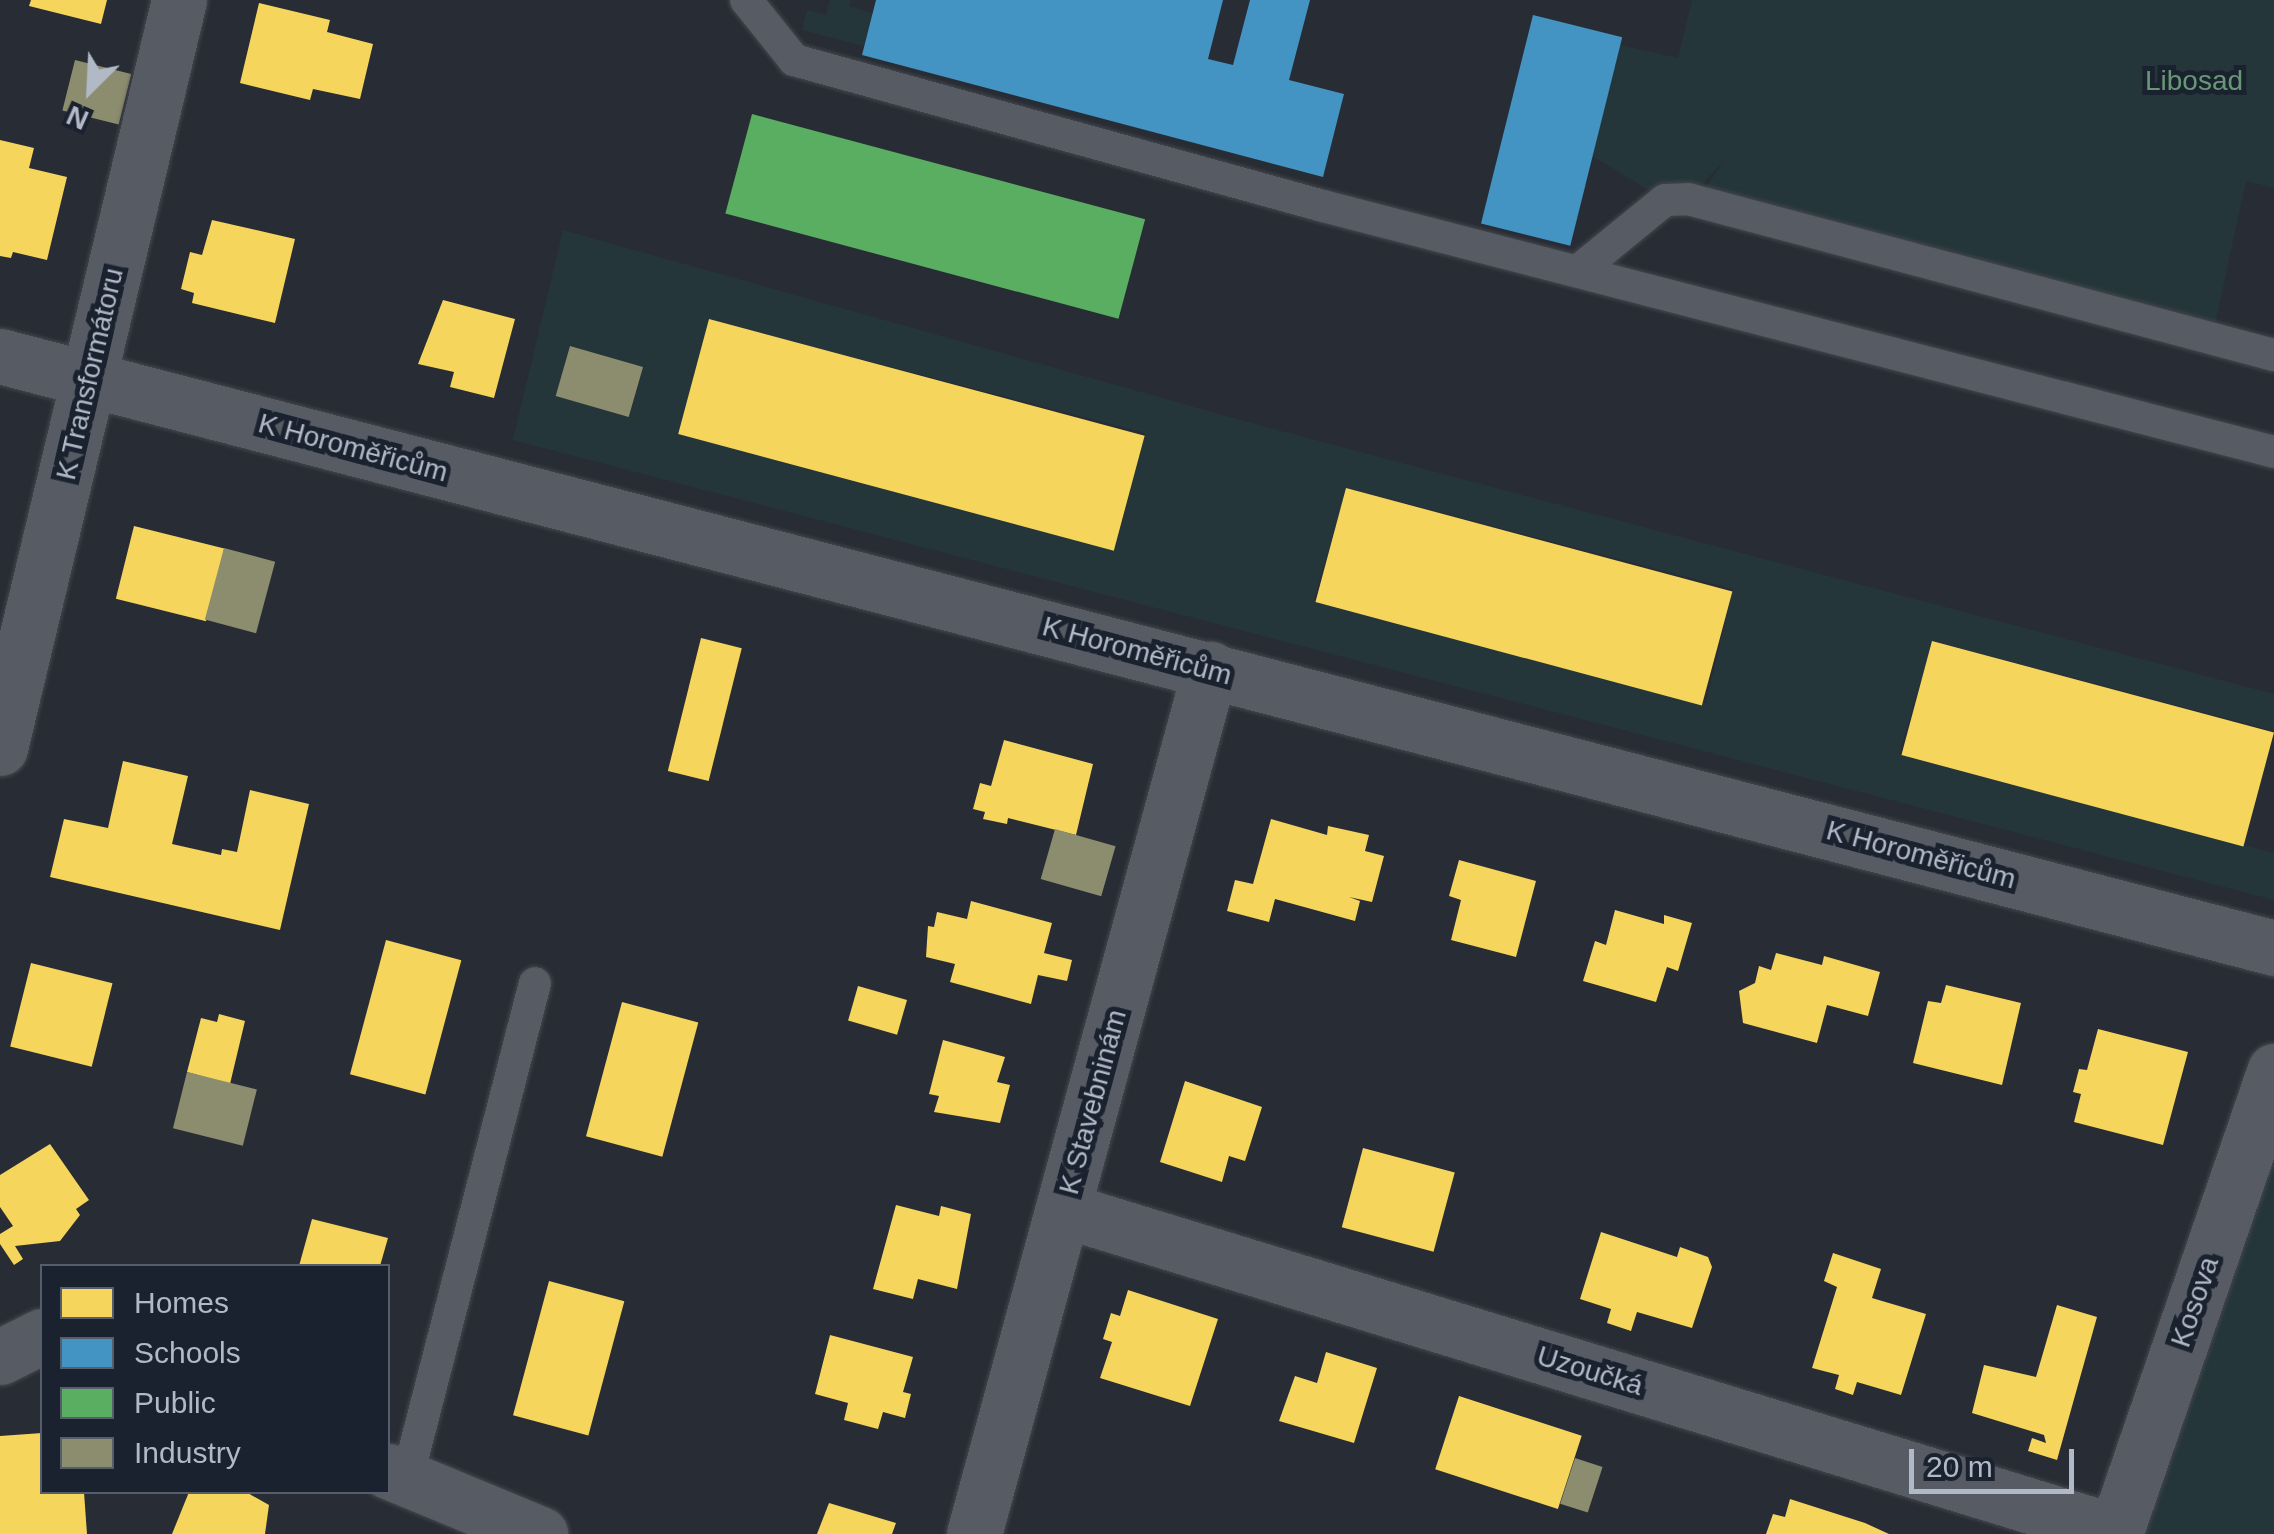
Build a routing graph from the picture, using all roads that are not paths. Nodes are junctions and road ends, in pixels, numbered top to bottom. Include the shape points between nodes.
1 (180, 0) edge
2 (746, 0) edge
3 (1578, 271) junction
4 (2274, 355) edge
5 (0, 356) edge
6 (88, 379) junction
7 (2274, 452) edge
8 (1210, 669) junction
9 (0, 748) edge
10 (2274, 948) edge
11 (535, 983) dead end
12 (2274, 1070) edge
13 (1064, 1210) junction
14 (40, 1337) edge
15 (0, 1358) edge
16 (397, 1475) edge
17 (2116, 1533) edge
18 (540, 1534) edge
19 (974, 1534) edge

1 - 6 street, K Transformátoru
2 - 3 lane via 794,60
3 - 4 lane via 1664,200 1688,199
3 - 7 lane
5 - 6 street, K Horoměřicům
6 - 8 street, K Horoměřicům
6 - 9 street, K Transformátoru
8 - 10 street, K Horoměřicům
8 - 13 street, K Stavebninám
11 - 16 lane
12 - 17 street, Kosova
13 - 17 street, Uzoučká
13 - 19 street, K Stavebninám
14 - 15 street
16 - 18 street

